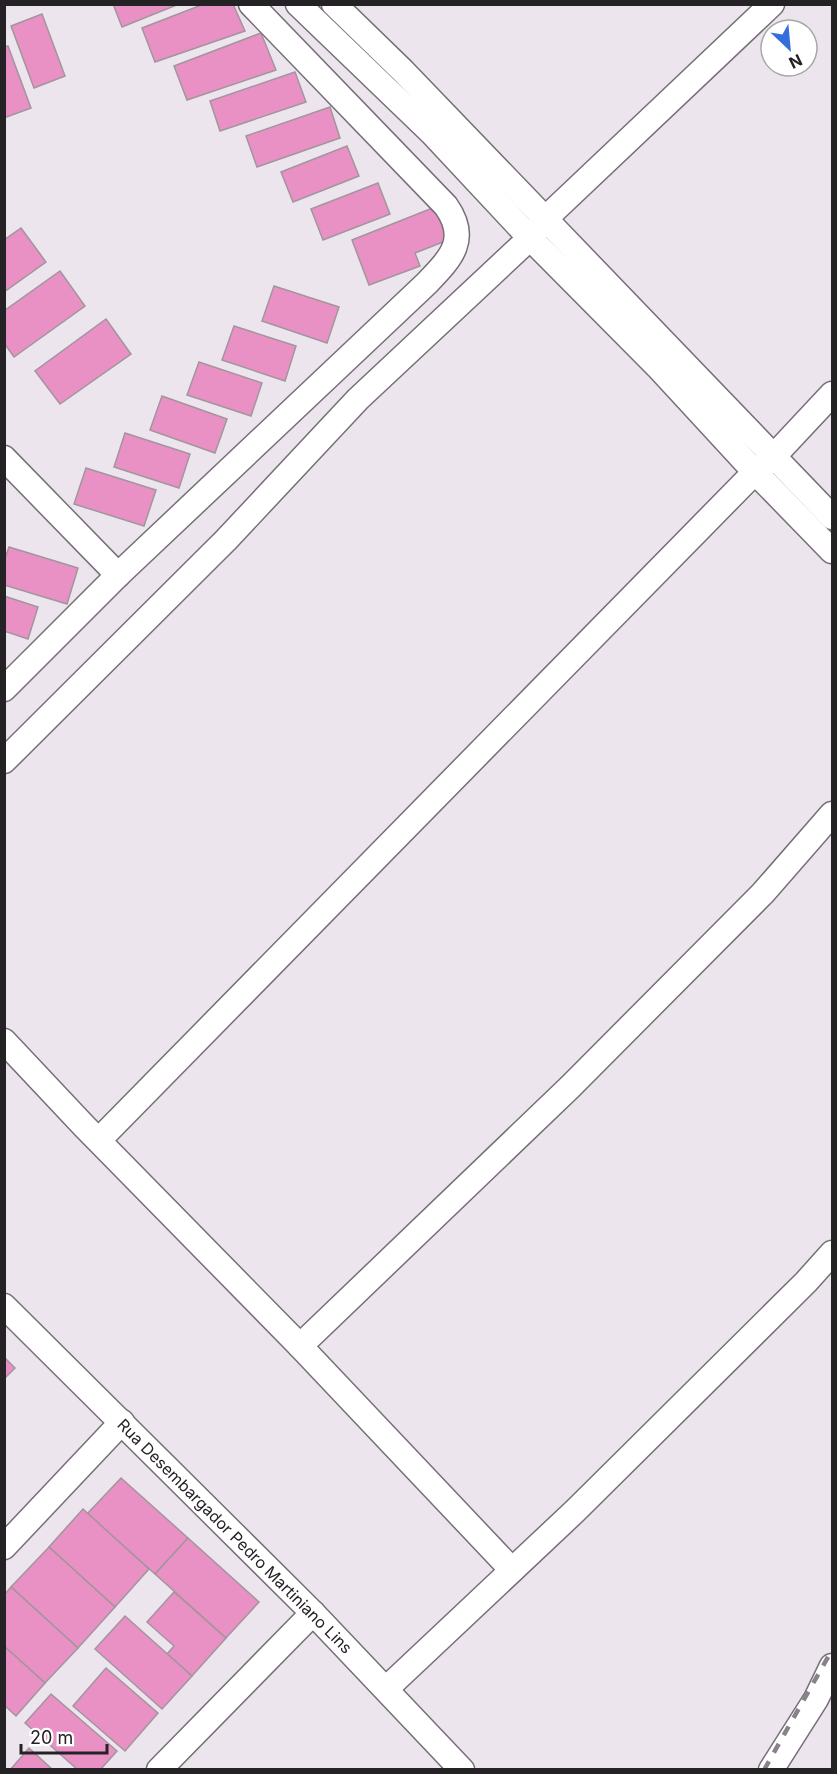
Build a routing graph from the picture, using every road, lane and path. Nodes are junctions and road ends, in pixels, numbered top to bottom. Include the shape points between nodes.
1 (250, 4) edge
2 (298, 4) edge
3 (334, 4) edge
4 (772, 4) edge
5 (322, 14) edge
6 (545, 219) junction
7 (530, 238) junction
8 (832, 394) edge
9 (774, 456) junction
10 (4, 458) edge
11 (755, 472) junction
12 (832, 517) edge
13 (832, 551) edge
14 (118, 575) junction
15 (4, 688) edge
16 (4, 761) edge
17 (832, 814) edge
18 (4, 1041) edge
19 (99, 1140) junction
20 (832, 1253) edge
21 (4, 1306) edge
22 (300, 1346) junction
23 (122, 1422) junction
24 (4, 1547) edge
25 (512, 1570) junction
26 (313, 1613) junction
27 (832, 1666) edge
28 (386, 1689) junction
29 (159, 1770) edge
30 (462, 1770) edge
31 (771, 1770) edge

1 - 14 street via 446,206 456,223 456,244 426,285
2 - 5 street
3 - 6 street
4 - 6 street
5 - 7 street
6 - 7 street
6 - 9 street
7 - 11 street
7 - 16 street via 358,399 226,540
8 - 9 street
9 - 11 street
9 - 12 street
10 - 14 street
11 - 13 street
11 - 19 street
14 - 15 street
17 - 22 street via 763,893
18 - 19 street
19 - 22 street
20 - 25 street via 807,1282
21 - 23 street, Rua Desembargador Pedro Martiniano Lins
22 - 25 street
23 - 24 street
23 - 26 street, Rua Desembargador Pedro Martiniano Lins
25 - 28 street
26 - 28 street, Rua Desembargador Pedro Martiniano Lins
26 - 29 street
27 - 31 street
28 - 30 street, Rua Desembargador Pedro Martiniano Lins

